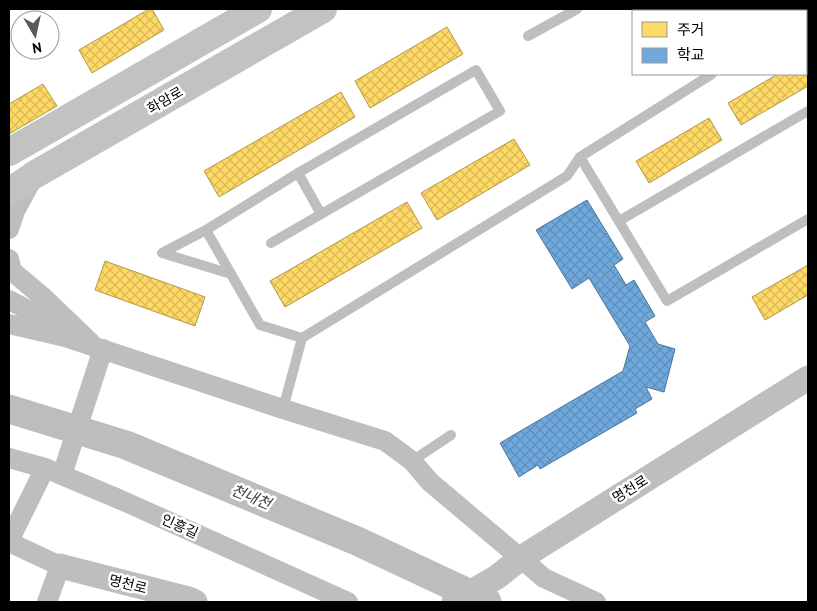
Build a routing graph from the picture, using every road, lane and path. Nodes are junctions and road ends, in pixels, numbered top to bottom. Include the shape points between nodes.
1 (258, 9) edge
2 (323, 9) edge
3 (577, 9) edge
4 (528, 36) dead end
5 (710, 75) edge
6 (808, 111) edge
7 (9, 152) edge
8 (580, 157) junction
9 (298, 173) junction
10 (34, 175) junction
11 (9, 192) edge
12 (321, 214) junction
13 (808, 220) edge
14 (619, 221) junction
15 (9, 229) edge
16 (206, 230) junction
17 (270, 243) dead end
18 (9, 259) edge
19 (231, 274) junction
20 (9, 300) edge
21 (9, 324) edge
22 (302, 338) junction
23 (99, 348) junction
24 (808, 378) edge
25 (283, 409) junction
26 (451, 435) dead end
27 (9, 458) edge
28 (412, 461) junction
29 (54, 471) junction
30 (9, 541) edge
31 (521, 558) junction
32 (60, 566) junction
33 (47, 602) edge
34 (193, 602) edge
35 (348, 602) edge
36 (454, 602) edge
37 (596, 602) edge

1 - 7 main road
2 - 10 main road, 화암로
3 - 4 lane
5 - 8 lane
6 - 14 lane
8 - 14 lane
8 - 22 lane via 567,176
9 - 12 lane
9 - 12 lane via 476,70 500,111
9 - 16 lane
10 - 11 main road, 화암로
10 - 15 street
12 - 17 lane
13 - 14 lane via 666,301
16 - 19 lane
16 - 19 lane via 162,253
18 - 23 street via 12,271
19 - 22 lane via 260,325
20 - 23 street
21 - 23 street via 65,336
22 - 25 lane
23 - 25 street
23 - 29 street
24 - 31 street, 명천로
25 - 28 street via 385,441
26 - 28 lane
27 - 29 street, 인흥길
28 - 31 street via 430,482
29 - 30 street
29 - 35 street, 인흥길
30 - 32 street
31 - 36 street, 명천로 via 497,577
31 - 37 street via 544,578
32 - 33 street
32 - 34 street, 명천로

